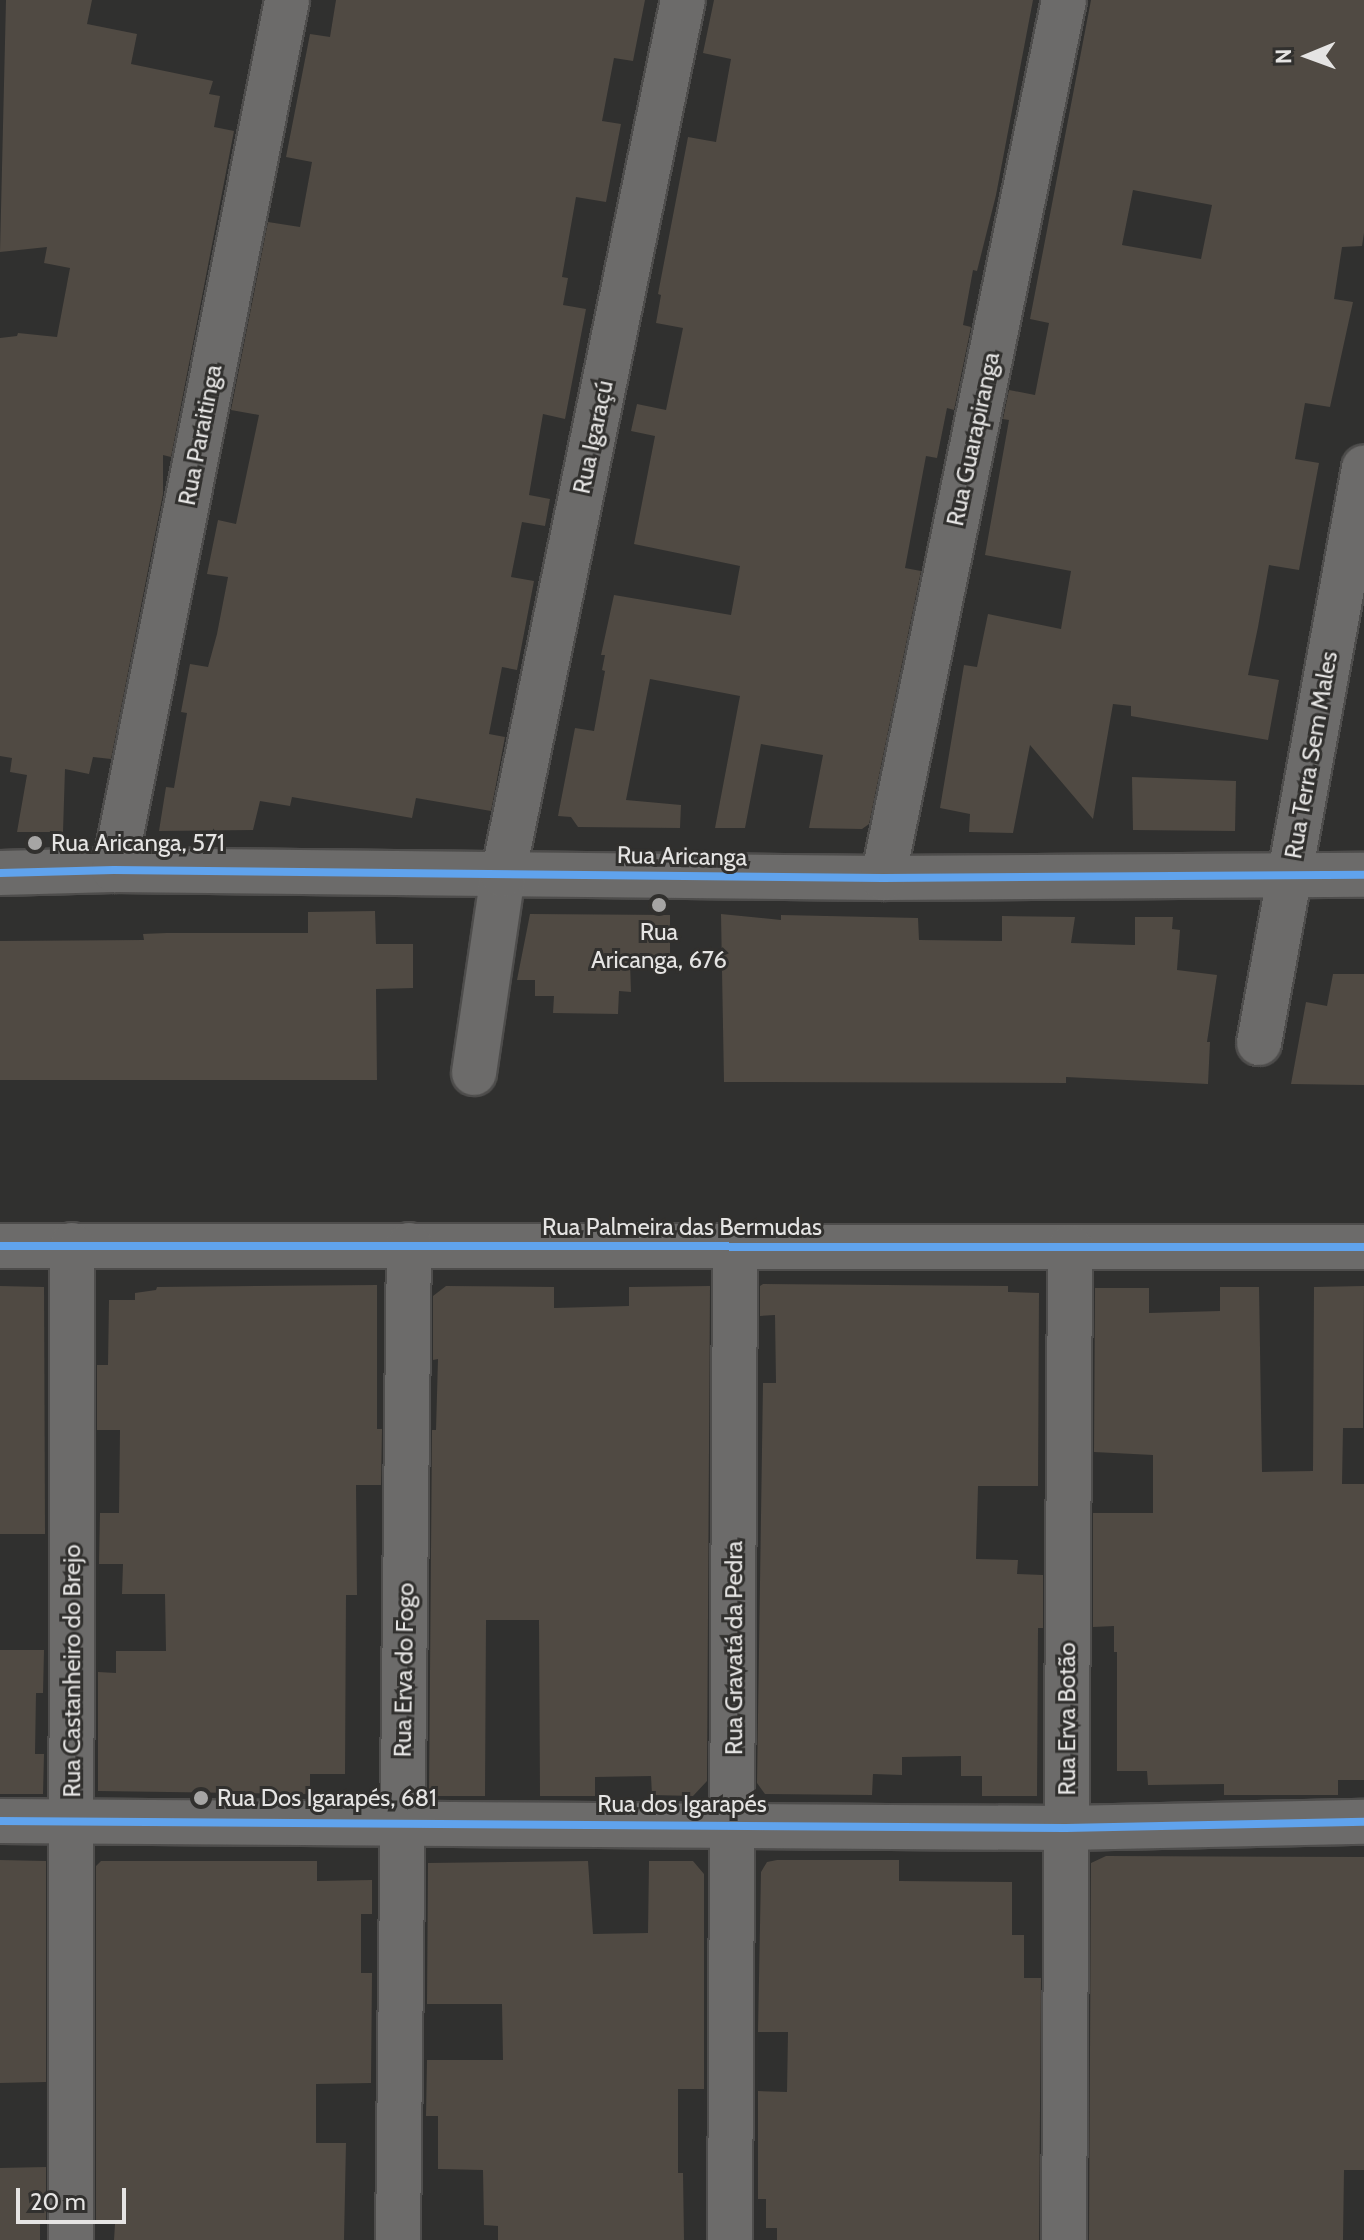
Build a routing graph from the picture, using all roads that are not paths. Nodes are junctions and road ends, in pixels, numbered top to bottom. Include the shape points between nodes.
1 (287, 0) edge
2 (683, 0) edge
3 (1064, 0) edge
4 (1364, 468) edge
5 (114, 870) junction
6 (0, 873) edge
7 (503, 875) junction
8 (1289, 875) junction
9 (1364, 875) edge
10 (883, 878) junction
11 (1259, 1043) dead end
12 (474, 1073) dead end
13 (72, 1245) junction
14 (409, 1245) junction
15 (0, 1246) edge
16 (1070, 1247) junction
17 (1364, 1247) edge
18 (735, 1248) junction
19 (0, 1821) edge
20 (71, 1822) junction
21 (1364, 1822) edge
22 (734, 1824) junction
23 (402, 1825) junction
24 (1066, 1828) junction
25 (71, 2240) edge
26 (398, 2240) edge
27 (730, 2240) edge
28 (1064, 2240) edge

1 - 5 street, Rua Paraitinga
2 - 7 street, Rua Igaraçú
3 - 10 street, Rua Guarapiranga
4 - 8 street, Rua Terra Sem Males
5 - 6 street, Rua Aricanga
5 - 7 street, Rua Aricanga
7 - 10 street, Rua Aricanga
7 - 12 street, Rua Igaraçú
8 - 9 street, Rua Aricanga
8 - 10 street, Rua Aricanga
8 - 11 street, Rua Terra Sem Males
13 - 14 street, Rua Palmeira das Bermudas
13 - 15 street, Rua Palmeira das Bermudas
13 - 20 street, Rua Castanheiro do Brejo
14 - 18 street, Rua Palmeira das Bermudas
14 - 23 street, Rua Erva do Fogo
16 - 17 street, Rua Palmeira das Bermudas
16 - 18 street, Rua Palmeira das Bermudas
16 - 24 street, Rua Erva Botão
18 - 22 street, Rua Gravatá da Pedra
19 - 20 street, Rua dos Igarapés
20 - 23 street, Rua dos Igarapés
20 - 25 street, Rua Castanheiro do Brejo
21 - 24 street, Rua dos Igarapés
22 - 23 street, Rua dos Igarapés
22 - 24 street, Rua dos Igarapés
22 - 27 street, Rua Gravatá da Pedra
23 - 26 street, Rua Erva do Fogo
24 - 28 street, Rua Erva Botão

